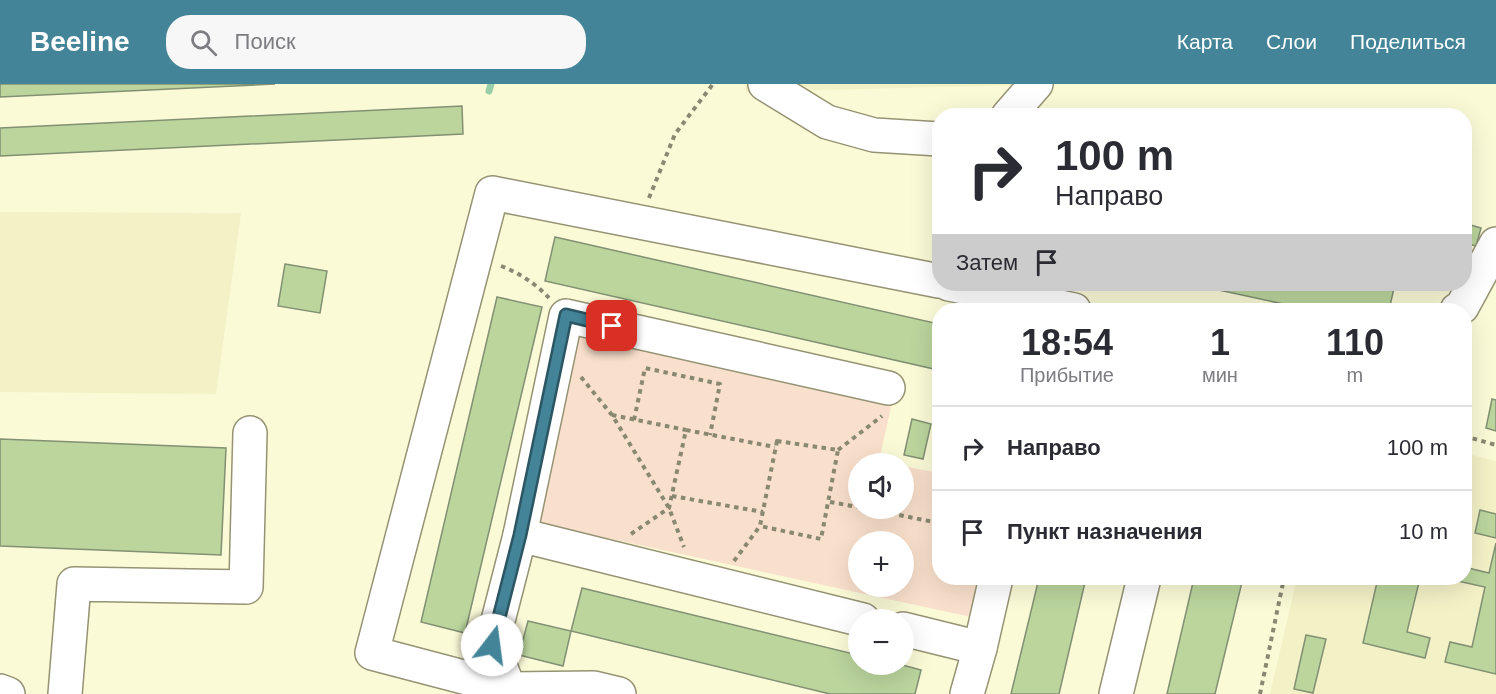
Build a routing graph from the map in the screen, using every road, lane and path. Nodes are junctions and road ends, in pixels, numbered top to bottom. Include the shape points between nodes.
1 (713, 84) edge
2 (765, 84) edge
3 (1036, 84) edge
4 (1015, 108) edge
5 (932, 139) edge
6 (639, 223) junction
7 (1494, 250) edge
8 (476, 256) junction
9 (932, 275) edge
10 (1472, 289) edge
11 (993, 291) edge
12 (1037, 303) edge
13 (566, 315) junction
14 (559, 350) junction
15 (888, 388) joint
16 (612, 415) junction
17 (634, 420) junction
18 (686, 430) junction
19 (250, 433) dead end
20 (710, 435) junction
21 (1472, 438) edge
22 (1496, 445) edge
23 (776, 447) junction
24 (838, 450) junction
25 (672, 496) junction
26 (830, 502) junction
27 (848, 505) edge
28 (669, 508) junction
29 (763, 512) junction
30 (914, 519) edge
31 (932, 523) edge
32 (760, 526) junction
33 (520, 535) junction
34 (601, 555) junction
35 (706, 581) junction
36 (994, 585) edge
37 (1142, 585) edge
38 (1283, 585) edge
39 (848, 616) edge
40 (914, 632) edge
41 (980, 648) junction
42 (507, 691) edge
43 (0, 692) edge
44 (8, 694) edge
45 (65, 694) edge
46 (619, 694) edge
47 (966, 694) edge
48 (1116, 694) edge
49 (1260, 694) edge

1 - 6 path via 675,134
2 - 5 street via 827,122 874,135
3 - 4 street
6 - 8 street via 492,193
6 - 9 street
7 - 10 street
8 - 13 path via 514,271 538,286
8 - 42 street via 372,653
11 - 12 street
13 - 14 street
13 - 15 street
14 - 16 path
14 - 33 street
15 - 24 path via 881,418
16 - 17 path
16 - 28 path
17 - 18 path
17 - 20 path via 645,368 720,384
18 - 20 path
18 - 25 path
19 - 45 street via 246,587 74,574
20 - 23 path
21 - 22 path
23 - 24 path via 777,441
23 - 29 path
24 - 26 path
25 - 28 path
25 - 29 path
26 - 27 path
26 - 32 path via 821,539
28 - 34 path
28 - 35 path
29 - 32 path
30 - 31 path
32 - 35 path
33 - 34 street
33 - 42 street via 492,645
34 - 35 street
35 - 39 street
36 - 41 street
37 - 48 street
38 - 49 path
40 - 41 street
41 - 47 street
42 - 46 street via 594,688
43 - 44 street

